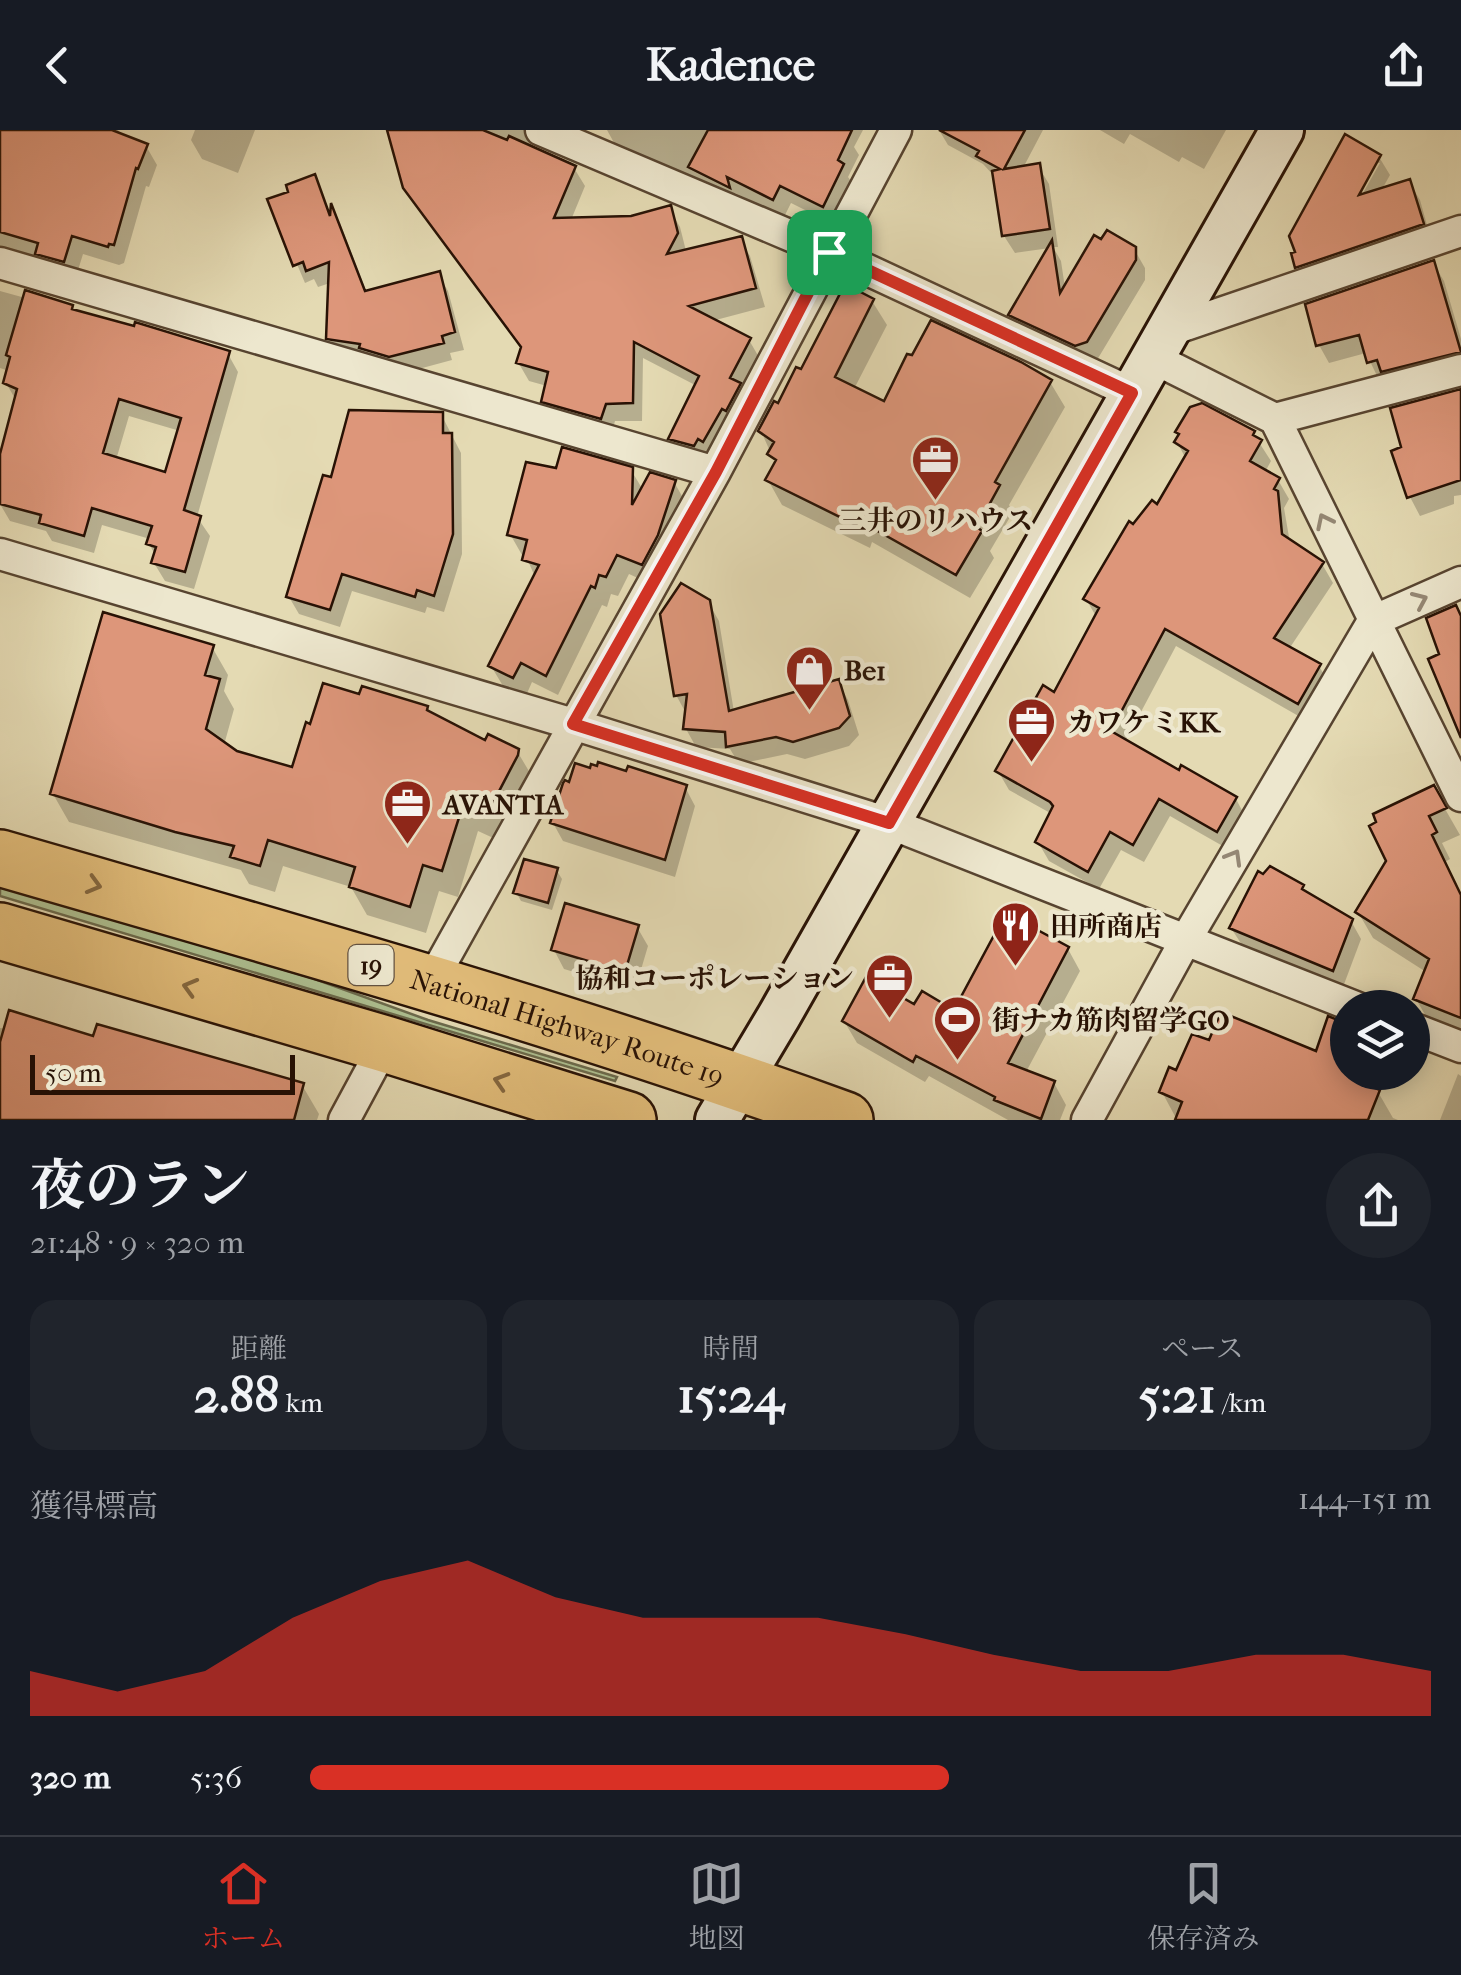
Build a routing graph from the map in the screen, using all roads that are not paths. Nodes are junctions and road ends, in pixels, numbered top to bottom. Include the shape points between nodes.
1 (896, 130) edge
2 (1282, 130) edge
3 (560, 134) edge
4 (1461, 231) edge
5 (829, 252) junction
6 (0, 264) edge
7 (1151, 361) junction
8 (1461, 370) edge
9 (1275, 419) junction
10 (716, 472) junction
11 (0, 554) edge
12 (1461, 582) edge
13 (1373, 621) junction
14 (573, 724) junction
15 (1459, 789) edge
16 (889, 823) junction
17 (0, 858) edge
18 (0, 931) edge
19 (1185, 940) junction
20 (431, 982) junction
21 (1330, 997) edge
22 (1430, 1035) edge
23 (386, 1044) junction
24 (1461, 1047) edge
25 (728, 1101) edge
26 (344, 1120) edge
27 (628, 1120) edge
28 (845, 1120) edge
29 (1087, 1120) edge

1 - 5 street
2 - 7 street
3 - 5 street
4 - 7 street
5 - 7 street
5 - 10 street
6 - 10 street
7 - 9 street
7 - 16 street
8 - 9 street
13 -> 9 street
10 - 14 street
11 - 14 street
13 -> 12 street
13 - 15 street
19 -> 13 street
14 - 16 street
14 - 20 street
16 - 19 street
16 - 25 street
17 -> 20 highway, National Highway Route 19 / 19
23 -> 18 highway
19 - 21 street
19 - 29 street
20 - 25 highway, National Highway Route 19 / 19
22 - 24 street
23 - 26 street
27 -> 23 highway
25 - 28 highway, National Highway Route 19 / 19

